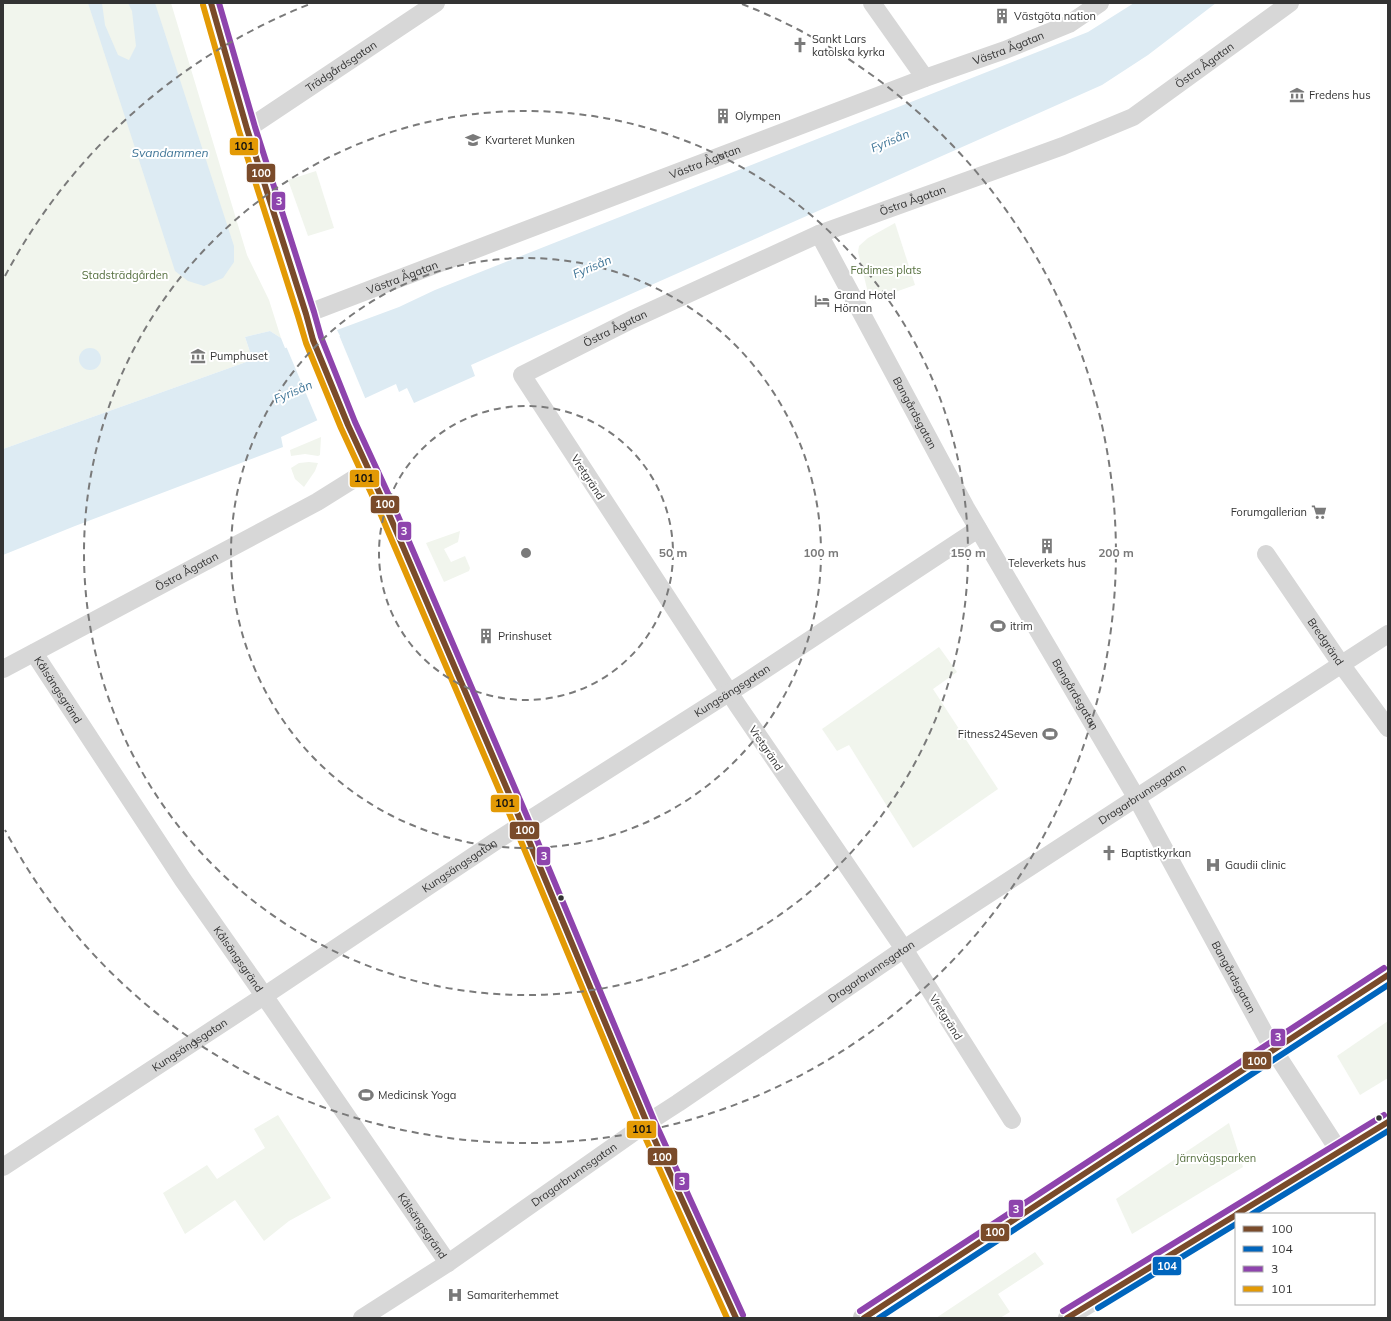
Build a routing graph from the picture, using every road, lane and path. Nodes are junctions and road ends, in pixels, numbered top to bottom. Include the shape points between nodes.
1 (211, 3) edge
2 (436, 3) edge
3 (872, 3) edge
4 (1100, 3) edge
5 (1290, 3) edge
6 (925, 78) junction
7 (247, 129) junction
8 (819, 234) junction
9 (306, 314) junction
10 (522, 375) joint
11 (370, 474) junction
12 (978, 529) junction
13 (1266, 554) dead end
14 (1388, 634) edge
15 (34, 653) junction
16 (1341, 664) junction
17 (3, 669) edge
18 (729, 692) junction
19 (1388, 728) edge
20 (1136, 797) junction
21 (522, 824) junction
22 (904, 949) junction
23 (1388, 975) edge
24 (264, 996) junction
25 (1273, 1049) junction
26 (1012, 1120) dead end
27 (1388, 1122) edge
28 (647, 1123) junction
29 (1339, 1151) junction
30 (3, 1167) edge
31 (1238, 1213) edge
32 (1235, 1215) edge
33 (448, 1263) junction
34 (362, 1318) edge
35 (736, 1318) edge
36 (864, 1318) edge
37 (1067, 1318) edge

1 - 7 street
2 - 7 street, Trädgårdsgatan
3 - 6 street
4 - 6 street, Västra Ågatan via 1069,24
5 - 8 street, Östra Ågatan via 1133,117 1063,146
6 - 9 street, Västra Ågatan
7 - 9 street
8 - 10 street, Östra Ågatan via 631,320
8 - 12 street, Bangårdsgatan
9 - 11 street via 313,340
10 - 18 street, Vretgränd
11 - 15 street, Östra Ågatan via 357,477 317,502
11 - 21 street
12 - 18 street, Kungsängsgatan
12 - 20 street, Bangårdsgatan
13 - 16 street, Bredgränd
14 - 16 street, Dragarbrunnsgatan
15 - 17 street, Östra Ågatan
15 - 24 street, Kålsängsgränd via 183,880
16 - 19 street, Bredgränd
16 - 20 street, Dragarbrunnsgatan
18 - 21 street, Kungsängsgatan
18 - 22 street, Vretgränd
20 - 22 street, Dragarbrunnsgatan
20 - 25 street, Bangårdsgatan
21 - 24 street, Kungsängsgatan
21 - 28 street
22 - 26 street, Vretgränd
22 - 28 street, Dragarbrunnsgatan
23 - 25 main road
24 - 30 street, Kungsängsgatan
24 - 33 street, Kålsängsgränd
25 - 29 street, Bangårdsgatan
25 - 36 main road
27 - 29 street
28 - 33 street, Dragarbrunnsgatan
28 - 35 street
29 - 31 street
32 - 37 street
33 - 34 street, Dragarbrunnsgatan

